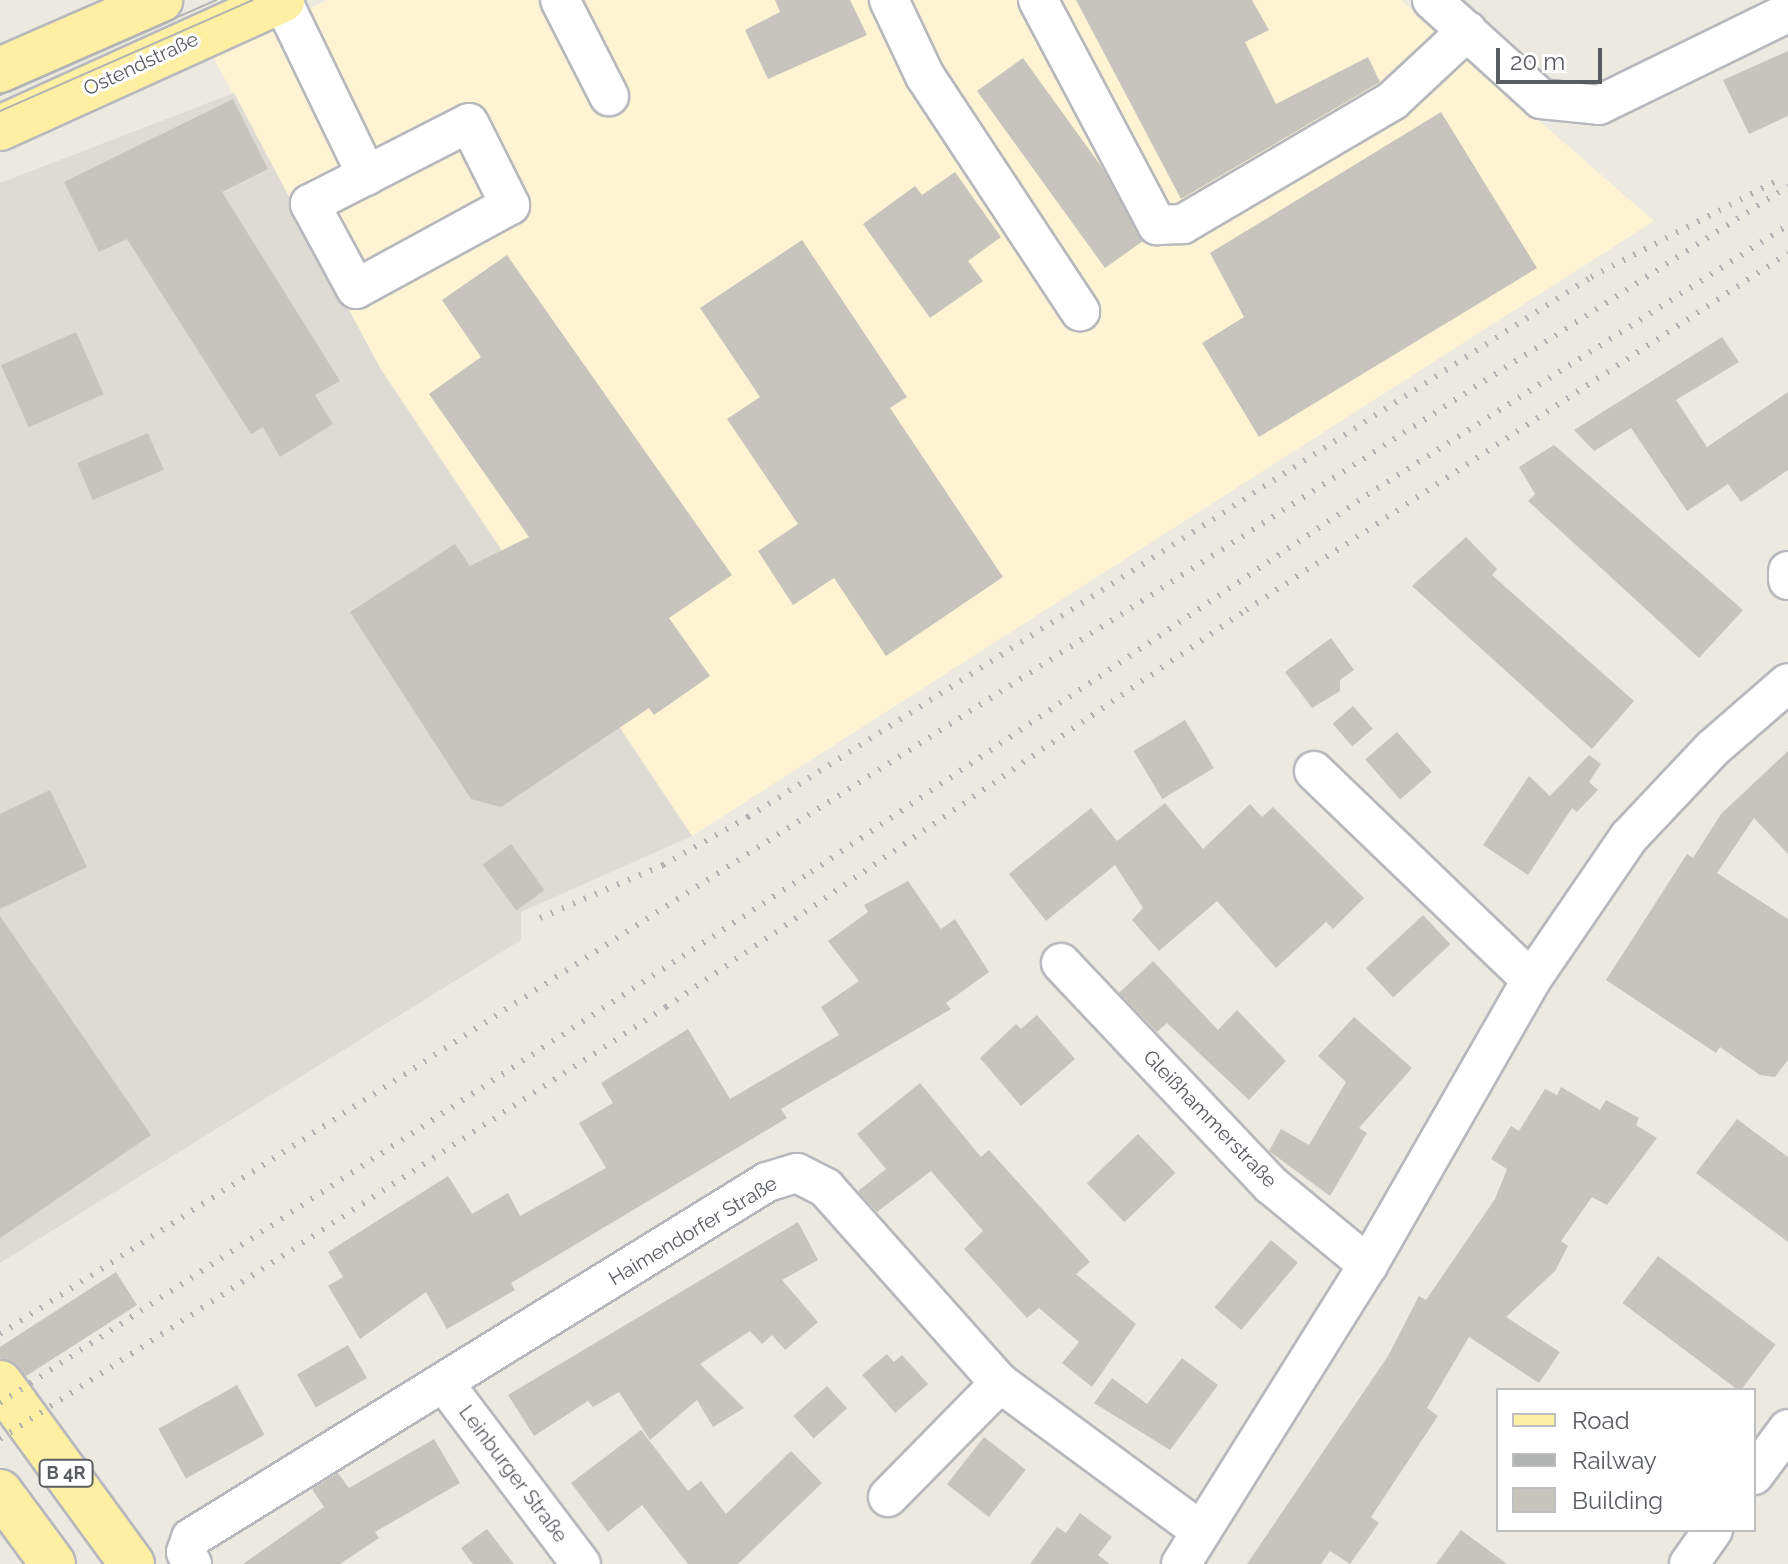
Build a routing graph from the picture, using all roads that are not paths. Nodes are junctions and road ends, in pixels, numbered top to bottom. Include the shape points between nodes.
1 (160, 0) edge
2 (282, 0) edge
3 (560, 0) edge
4 (889, 0) edge
5 (1038, 0) edge
6 (1432, 0) edge
7 (1788, 13) edge
8 (1467, 31) junction
9 (0, 70) edge
10 (609, 96) dead end
11 (0, 128) edge
12 (367, 176) junction
13 (1080, 311) dead end
14 (1788, 571) edge
15 (1788, 580) edge
16 (1788, 683) edge
17 (1314, 771) dead end
18 (1061, 963) dead end
19 (1531, 980) junction
20 (1368, 1265) junction
21 (0, 1383) edge
22 (444, 1383) junction
23 (1000, 1383) junction
24 (1788, 1429) edge
25 (1756, 1472) edge
26 (0, 1492) edge
27 (888, 1497) dead end
28 (1201, 1531) junction
29 (1712, 1532) edge
30 (53, 1564) edge
31 (132, 1564) edge
32 (192, 1564) edge
33 (581, 1564) edge
34 (1181, 1564) edge
35 (1689, 1564) edge

1 - 9 main road
2 - 11 main road, Ostendstraße
2 - 12 street
3 - 10 street
4 - 13 street via 925,76
5 - 8 street via 1157,225 1183,224 1392,101
6 - 8 street
7 - 8 street via 1599,105 1541,99
12 - 12 street via 469,123 510,205 356,289 310,204
14 - 15 street
16 - 19 street via 1713,748 1629,837
17 - 19 street
18 - 20 street, Gleißhammerstraße via 1271,1185
19 - 20 street
20 - 28 street
21 - 31 main road, B 4R
22 - 23 street, Haimendorfer Straße via 767,1182 797,1173 826,1188
22 - 32 street, Haimendorfer Straße via 191,1538 186,1552
22 - 33 street, Leinburger Straße
23 - 27 street
23 - 28 street, Haimendorfer Straße
24 - 25 street
26 - 30 main road
28 - 34 street
29 - 35 street

